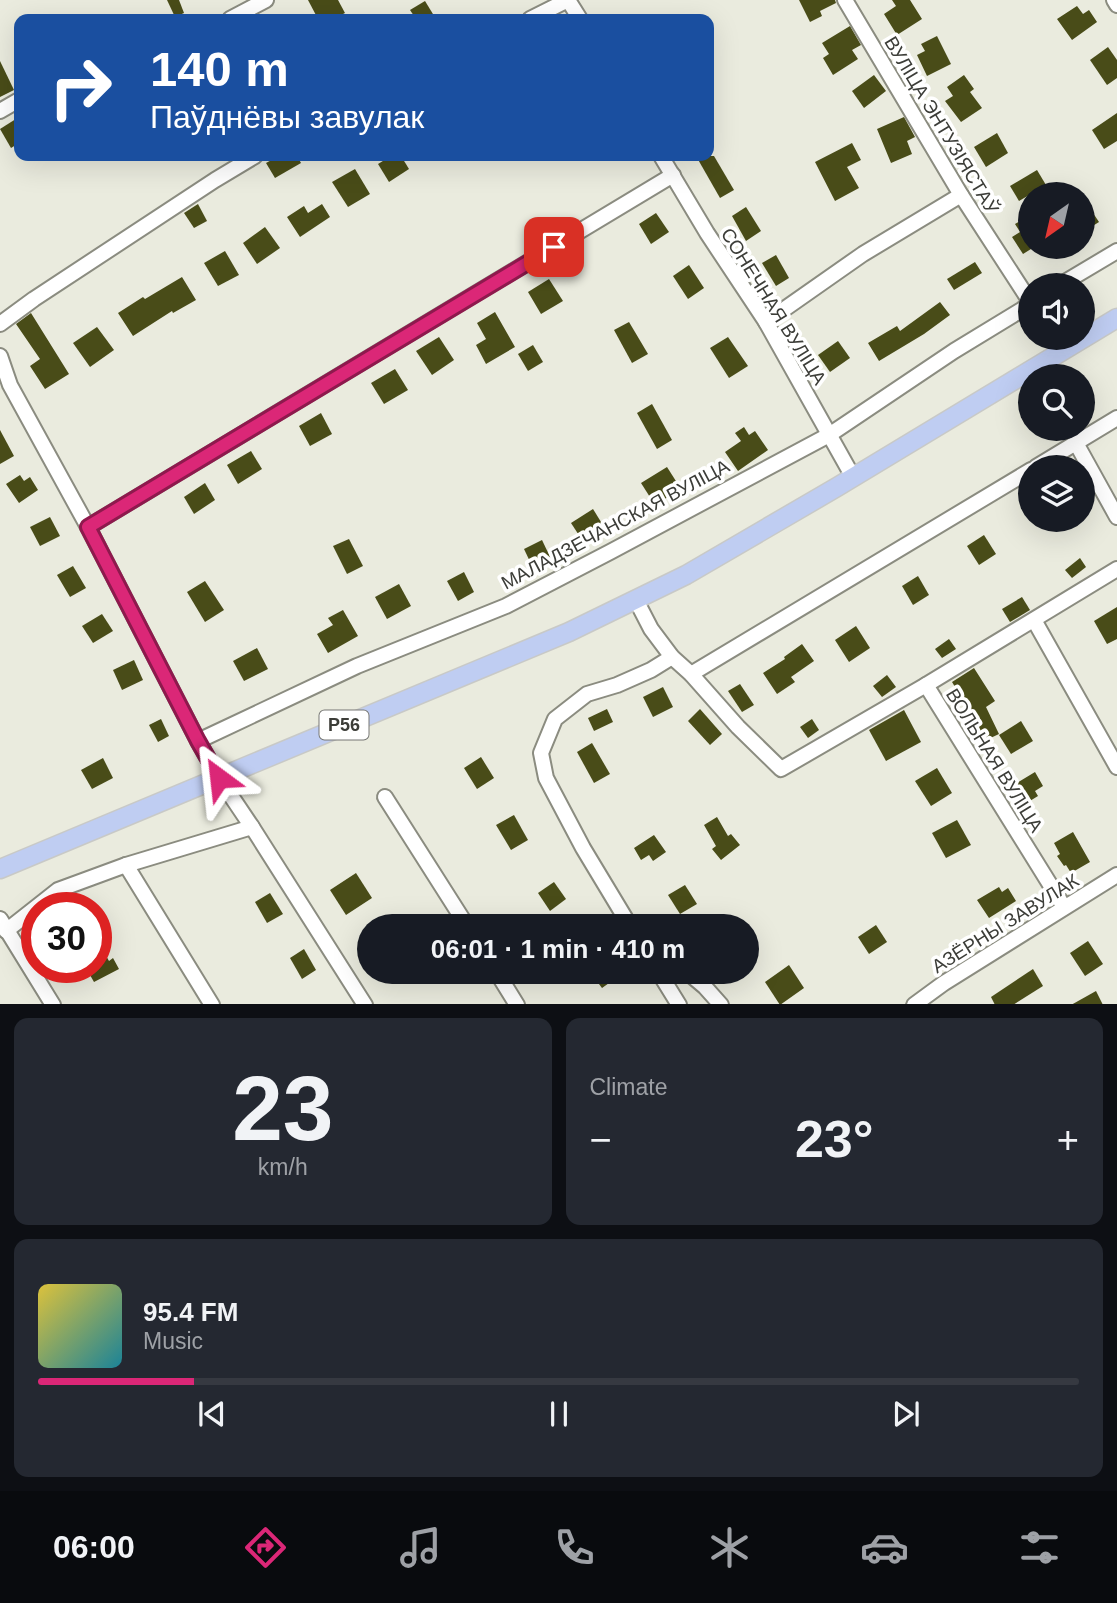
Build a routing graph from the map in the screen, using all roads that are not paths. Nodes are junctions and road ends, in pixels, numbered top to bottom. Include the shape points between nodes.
1 (265, 0) edge
2 (568, 0) edge
3 (845, 0) edge
4 (1114, 0) edge
5 (1117, 5) edge
6 (239, 14) edge
7 (540, 14) edge
8 (247, 161) edge
9 (665, 161) edge
10 (673, 175) junction
11 (961, 195) junction
12 (1117, 251) edge
13 (1080, 273) edge
14 (1018, 284) edge
15 (1018, 312) edge
16 (1117, 318) edge
17 (766, 322) junction
18 (0, 324) edge
19 (0, 356) edge
20 (1117, 418) edge
21 (829, 435) junction
22 (1076, 443) junction
23 (1056, 455) edge
24 (853, 477) junction
25 (1018, 478) edge
26 (1117, 517) edge
27 (88, 527) junction
28 (1117, 569) edge
29 (636, 600) junction
30 (1034, 620) junction
31 (672, 657) junction
32 (691, 674) junction
33 (926, 685) junction
34 (198, 741) junction
35 (1117, 767) edge
36 (219, 778) junction
37 (385, 797) dead end
38 (253, 827) junction
39 (126, 865) junction
40 (0, 869) edge
41 (1117, 875) edge
42 (1064, 907) junction
43 (459, 914) edge
44 (624, 914) edge
45 (3, 925) edge
46 (504, 984) edge
47 (666, 984) edge
48 (701, 984) edge
49 (53, 1004) edge
50 (212, 1004) edge
51 (365, 1004) edge
52 (517, 1004) edge
53 (678, 1004) edge
54 (721, 1004) edge
55 (914, 1004) edge

1 - 6 street
2 - 7 street
3 - 11 street, ВУЛІЦА ЭНТУЗІЯСТАЎ
4 - 5 street
8 - 18 street
9 - 10 street, СОНЕЧНАЯ ВУЛІЦА
10 - 17 street, СОНЕЧНАЯ ВУЛІЦА
10 - 27 street
11 - 14 street, ВУЛІЦА ЭНТУЗІЯСТАЎ
11 - 17 street via 863,254
12 - 13 street
15 - 21 street, МАЛАДЗЕЧАНСКАЯ ВУЛІЦА
16 - 24 main road, Р56
17 - 21 street, СОНЕЧНАЯ ВУЛІЦА
19 - 27 street via 10,385
20 - 22 street
21 - 24 street, СОНЕЧНАЯ ВУЛІЦА
21 - 34 street, МАЛАДЗЕЧАНСКАЯ ВУЛІЦА via 506,606 357,666
22 - 23 street
22 - 26 street
24 - 29 main road, Р56
25 - 32 street
27 - 34 street
28 - 30 street
29 - 31 street
29 - 36 main road, Р56
30 - 33 street
30 - 35 street
31 - 32 street
31 - 44 street via 617,685 587,694 555,719 541,753 546,778
32 - 33 street, ВОЛЬНАЯ ВУЛІЦА via 780,769
33 - 42 street, ВОЛЬНАЯ ВУЛІЦА
34 - 36 street
36 - 38 street
36 - 40 main road, Р56
37 - 43 street
38 - 39 street
38 - 51 street
39 - 45 street via 58,890
39 - 50 street
41 - 42 street, АЗЁРНЫ ЗАВУЛАК
42 - 55 street, АЗЁРНЫ ЗАВУЛАК
45 - 49 street
46 - 52 street
47 - 53 street
48 - 54 street

